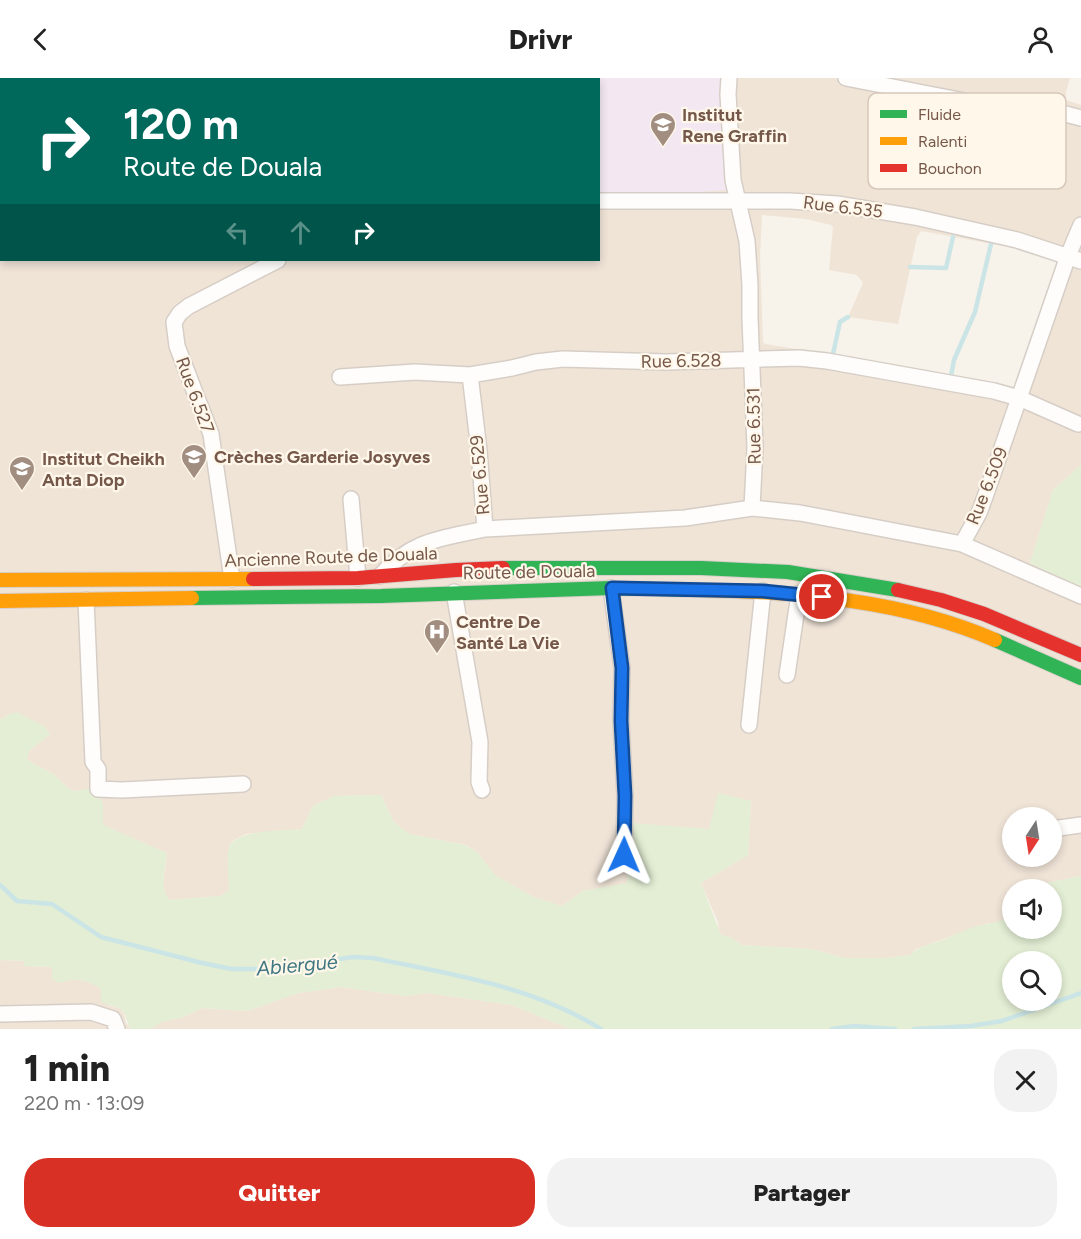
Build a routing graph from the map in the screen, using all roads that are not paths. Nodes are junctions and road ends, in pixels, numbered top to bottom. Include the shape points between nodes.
1 (729, 78) edge
2 (846, 78) edge
3 (923, 93) edge
4 (1066, 114) edge
5 (1081, 118) edge
6 (600, 201) edge
7 (738, 202) junction
8 (1081, 225) edge
9 (1075, 259) edge
10 (273, 262) edge
11 (751, 359) junction
12 (470, 375) junction
13 (340, 377) dead end
14 (1019, 398) junction
15 (1078, 424) dead end
16 (351, 499) dead end
17 (752, 508) junction
18 (485, 529) junction
19 (962, 544) junction
20 (380, 575) junction
21 (358, 578) junction
22 (232, 579) junction
23 (0, 580) edge
24 (612, 588) junction
25 (763, 591) junction
26 (454, 592) junction
27 (799, 594) junction
28 (381, 596) junction
29 (1081, 596) edge
30 (86, 600) junction
31 (0, 601) edge
32 (1081, 655) edge
33 (787, 675) dead end
34 (1081, 678) edge
35 (749, 725) dead end
36 (243, 784) dead end
37 (482, 790) dead end
38 (1081, 825) edge
39 (1062, 828) edge
40 (624, 855) dead end
41 (0, 1014) edge
42 (117, 1029) edge

1 - 7 street, Rue 6.531
2 - 3 street
4 - 5 street
6 - 7 street, Rue 6.535
7 - 9 street, Rue 6.535 via 815,202 877,210 1017,240
7 - 11 street, Rue 6.531 via 747,242
8 - 9 street, Rue 6.509
9 - 14 street, Rue 6.509
10 - 22 street, Rue 6.527 via 189,306 174,322 177,346 211,434
11 - 12 street, Rue 6.528 via 563,359
11 - 14 street, Rue 6.528 via 827,361
11 - 17 street, Rue 6.531 via 756,447
12 - 13 street, Rue 6.528 via 415,372
12 - 18 street, Rue 6.529
14 - 15 street, Rue 6.528
14 - 19 street, Rue 6.509 via 979,513
16 - 21 street
17 - 18 street via 685,519
17 - 19 street, Rue 6.509 via 800,513
18 - 20 street, Rue 6.529 via 410,549
19 - 29 street
20 - 21 main road, Ancienne Route de Douala
20 - 28 street
20 - 32 main road, Ancienne Route de Douala via 549,567 788,572 879,585 941,600
21 - 22 main road, Ancienne Route de Douala
22 - 23 main road, Ancienne Route de Douala
24 - 25 main road, Route de Douala
24 - 26 main road, Route de Douala
24 - 40 street via 622,668
25 - 27 main road, Route de Douala
25 - 35 street
26 - 28 main road, Route de Douala
26 - 37 street via 480,742
27 - 33 street
27 - 34 main road, Route de Douala via 868,603 930,617 972,630
28 - 30 main road, Route de Douala
30 - 31 main road, Route de Douala
30 - 36 street via 93,762 98,769 99,789
38 - 39 street
41 - 42 street via 91,1012 113,1019

